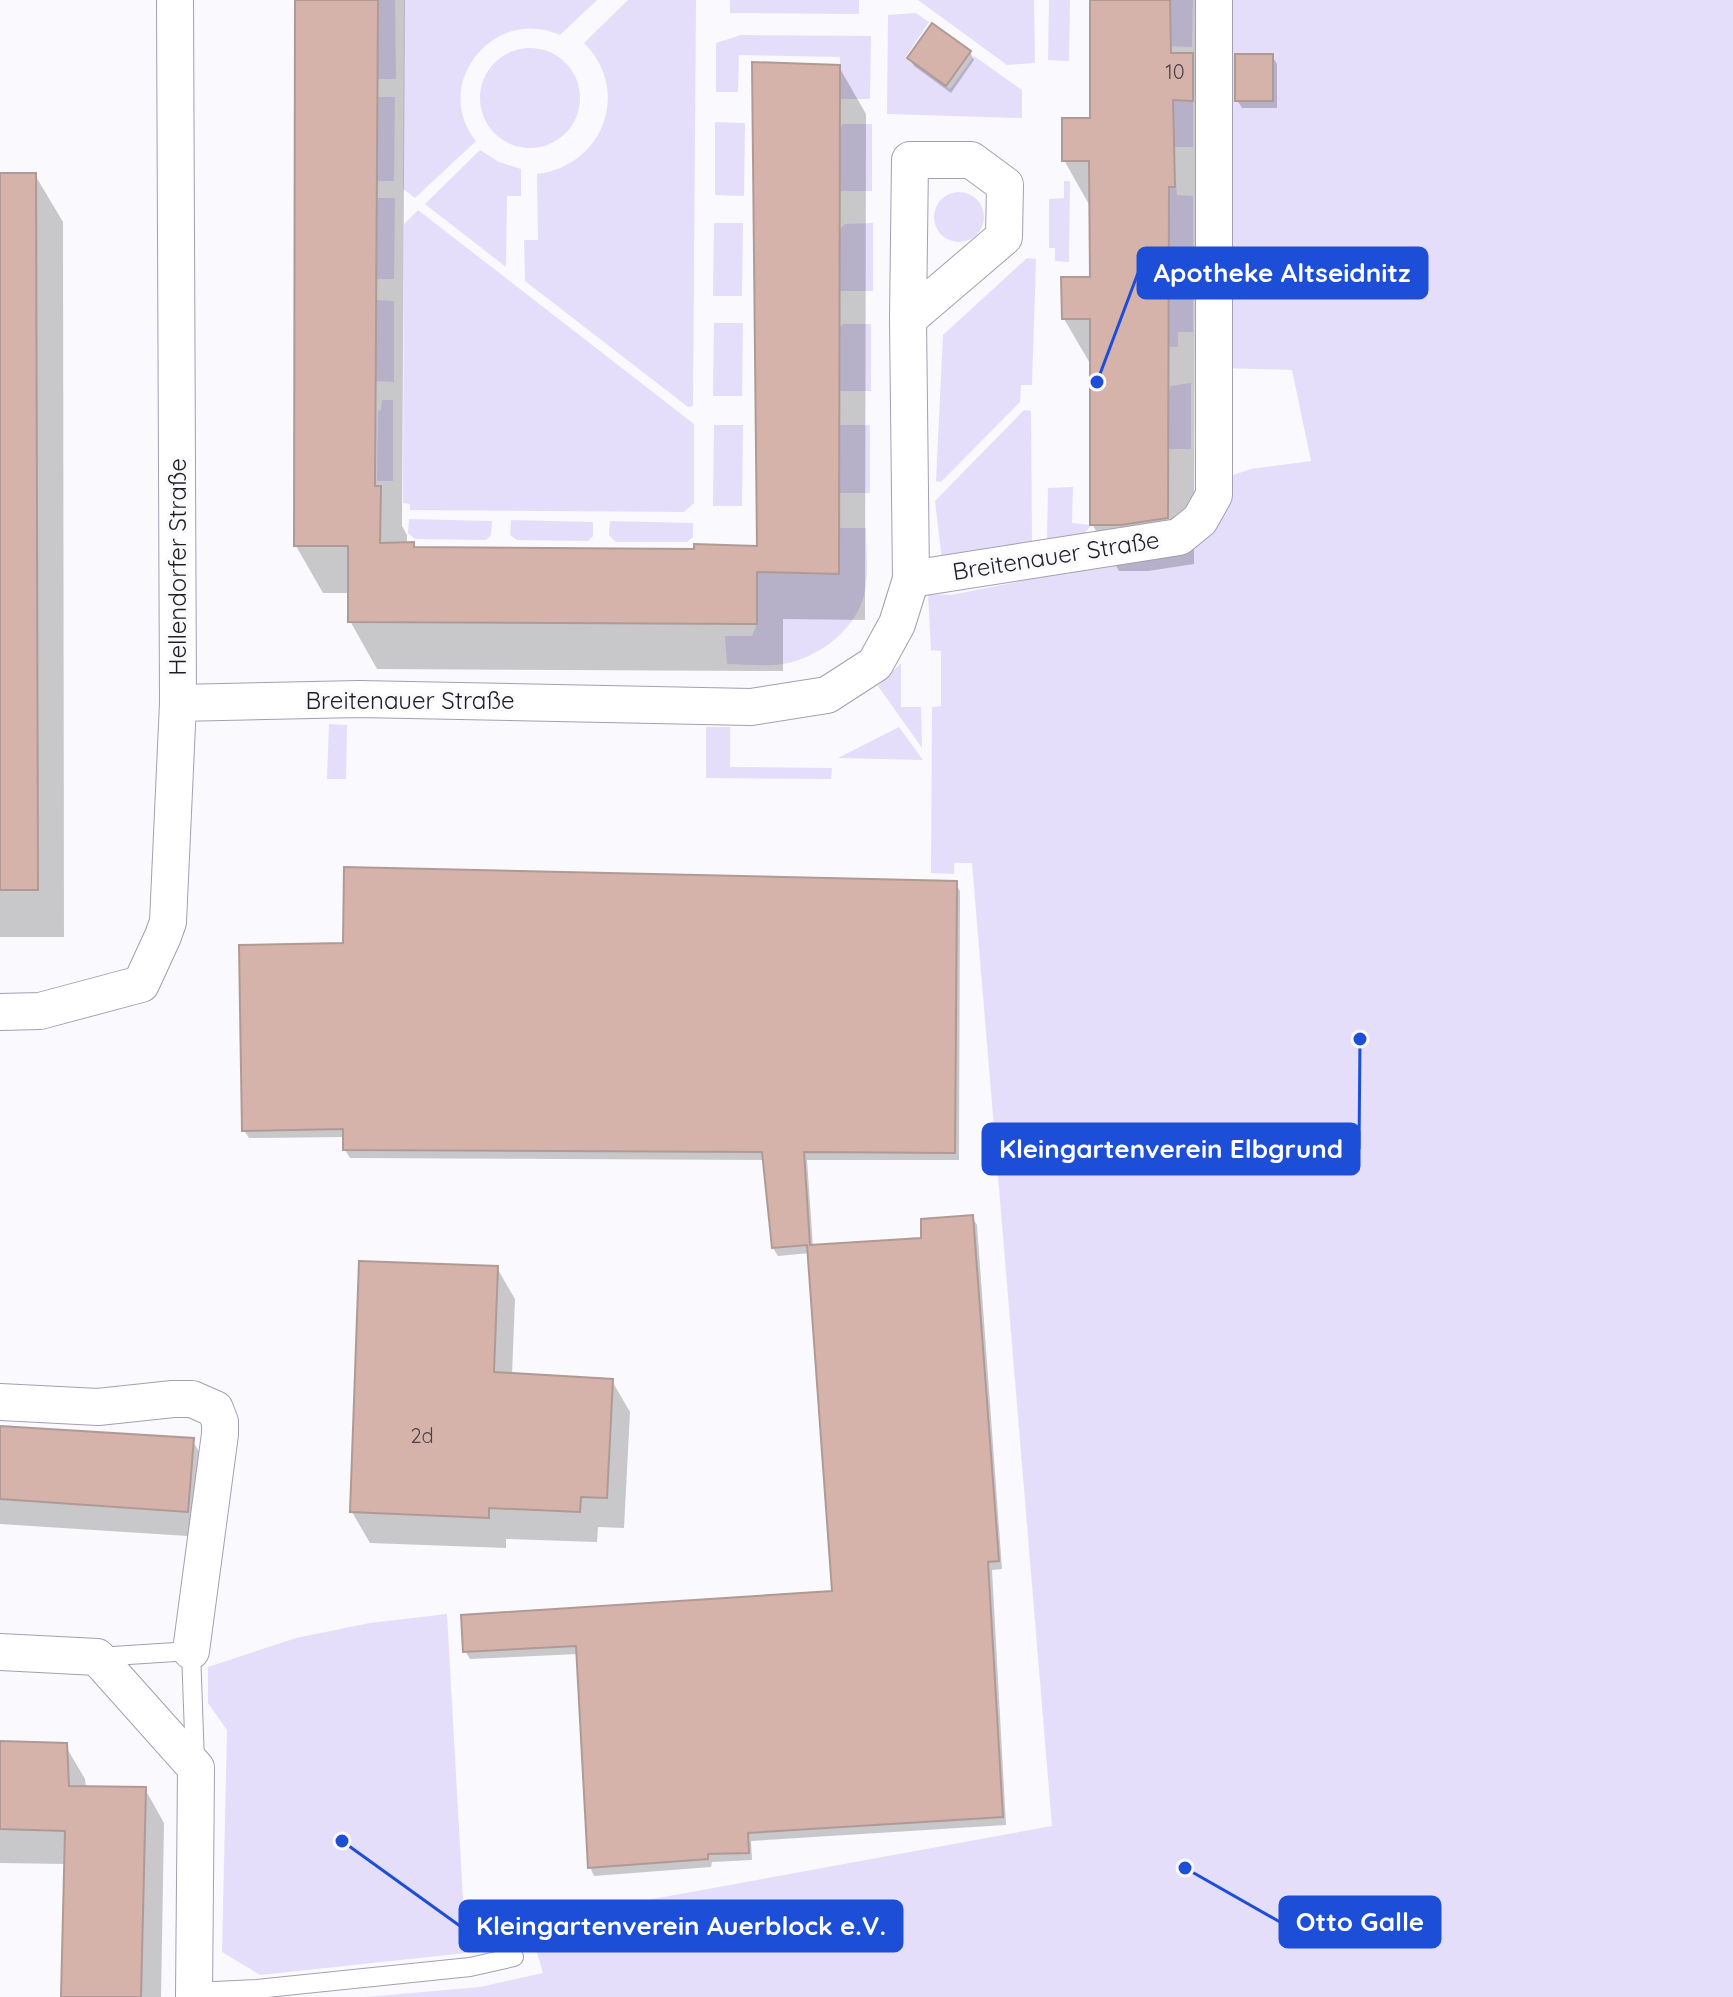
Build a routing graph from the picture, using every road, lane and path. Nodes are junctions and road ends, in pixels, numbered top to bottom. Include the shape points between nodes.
1 (175, 0) edge
2 (1214, 0) edge
3 (908, 319) dead end
4 (911, 579) junction
5 (178, 703) junction
6 (0, 1012) edge
7 (0, 1402) edge
8 (191, 1651) junction
9 (0, 1652) edge
10 (97, 1657) junction
11 (196, 1768) junction
12 (514, 1957) dead end
13 (194, 1994) edge

1 - 5 street, Hellendorfer Straße
2 - 4 street, Breitenauer Straße via 1214,495 1200,520 1179,537
3 - 4 street, Breitenauer Straße
4 - 5 street, Breitenauer Straße via 897,624 875,664 827,695 751,707 359,699
5 - 6 street, Hellendorfer Straße via 168,922 141,984 40,1011
7 - 8 street via 98,1407 192,1399 215,1409 220,1434
8 - 10 lane
8 - 11 lane
9 - 10 street
10 - 11 street
11 - 13 street
12 - 13 lane via 470,1967

